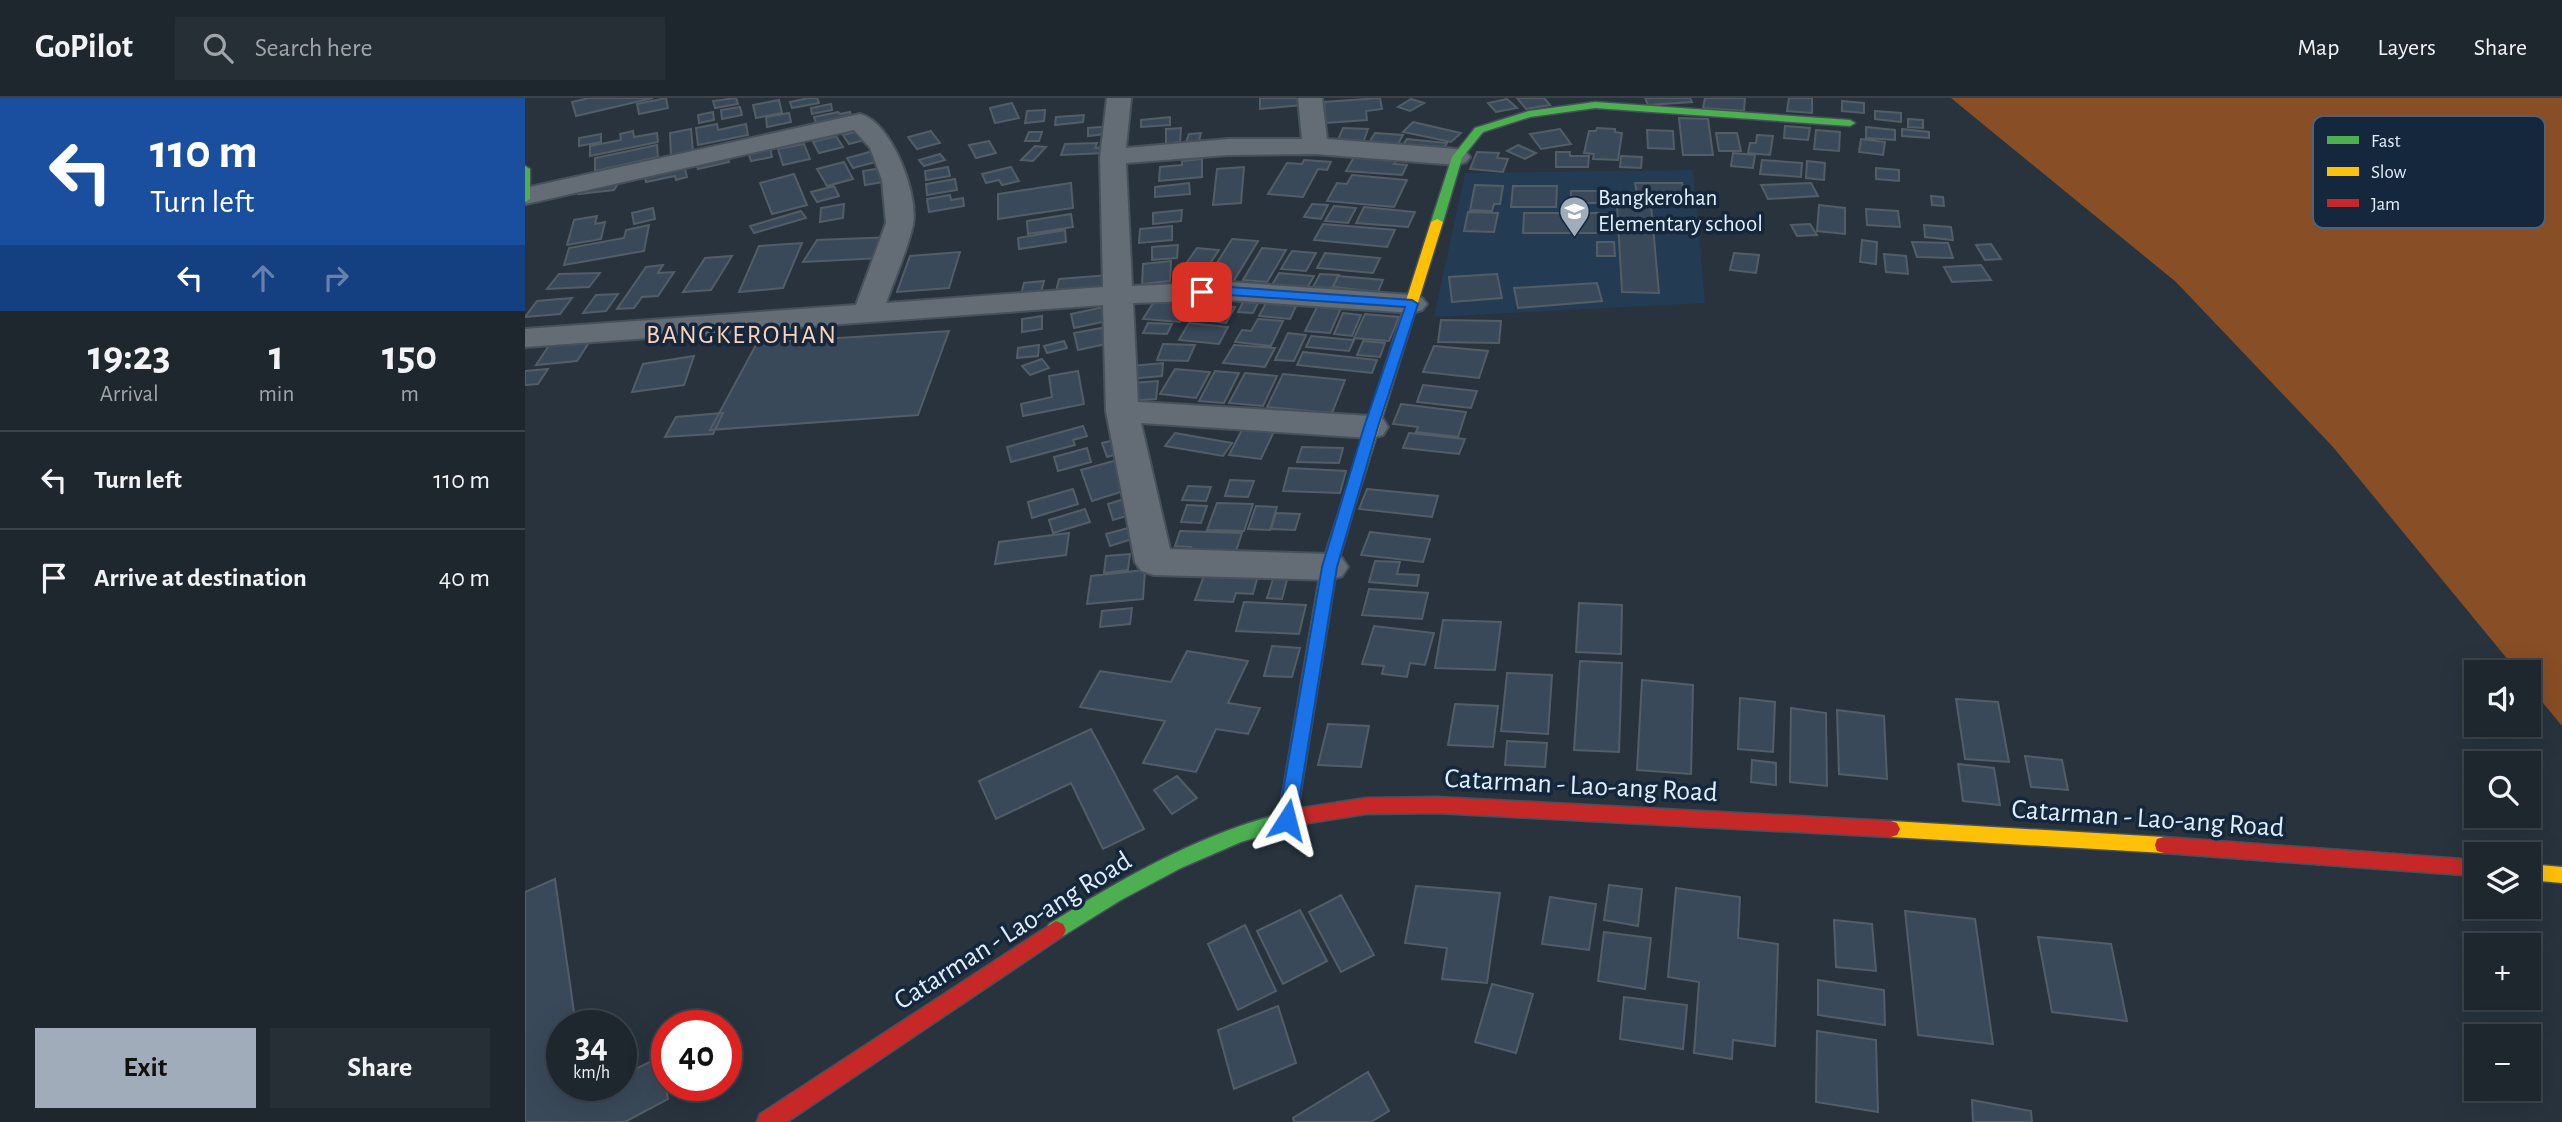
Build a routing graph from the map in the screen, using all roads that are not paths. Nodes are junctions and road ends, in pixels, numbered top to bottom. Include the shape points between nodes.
1 (842, 98) edge
2 (1119, 98) edge
3 (1310, 98) edge
4 (860, 121) junction
5 (1850, 123) dead end
6 (1315, 146) junction
7 (1113, 157) junction
8 (1457, 157) junction
9 (525, 169) edge
10 (526, 198) edge
11 (1118, 295) junction
12 (1412, 304) junction
13 (868, 312) junction
14 (525, 338) edge
15 (1122, 411) junction
16 (1371, 427) junction
17 (1329, 567) junction
18 (1287, 820) junction
19 (2464, 867) edge
20 (2541, 873) edge
21 (2562, 875) edge
22 (768, 1122) edge

1 - 4 street
2 - 7 street
3 - 6 street
4 - 10 street
4 - 13 street via 882,146 895,180 900,223
5 - 8 street via 1595,106 1529,114 1479,130
6 - 7 street via 1228,147
6 - 8 street
7 - 11 street
8 - 12 street
9 - 10 street
11 - 12 street via 1229,291
11 - 13 street
11 - 15 street
12 - 16 street
13 - 14 street
15 - 16 street
15 - 17 street via 1154,562
16 - 17 street
17 - 18 street
18 - 19 street, Catarman - Lao-ang Road via 1331,810 1434,804
18 - 22 street, Catarman - Lao-ang Road via 1182,858 1116,893
20 - 21 street

